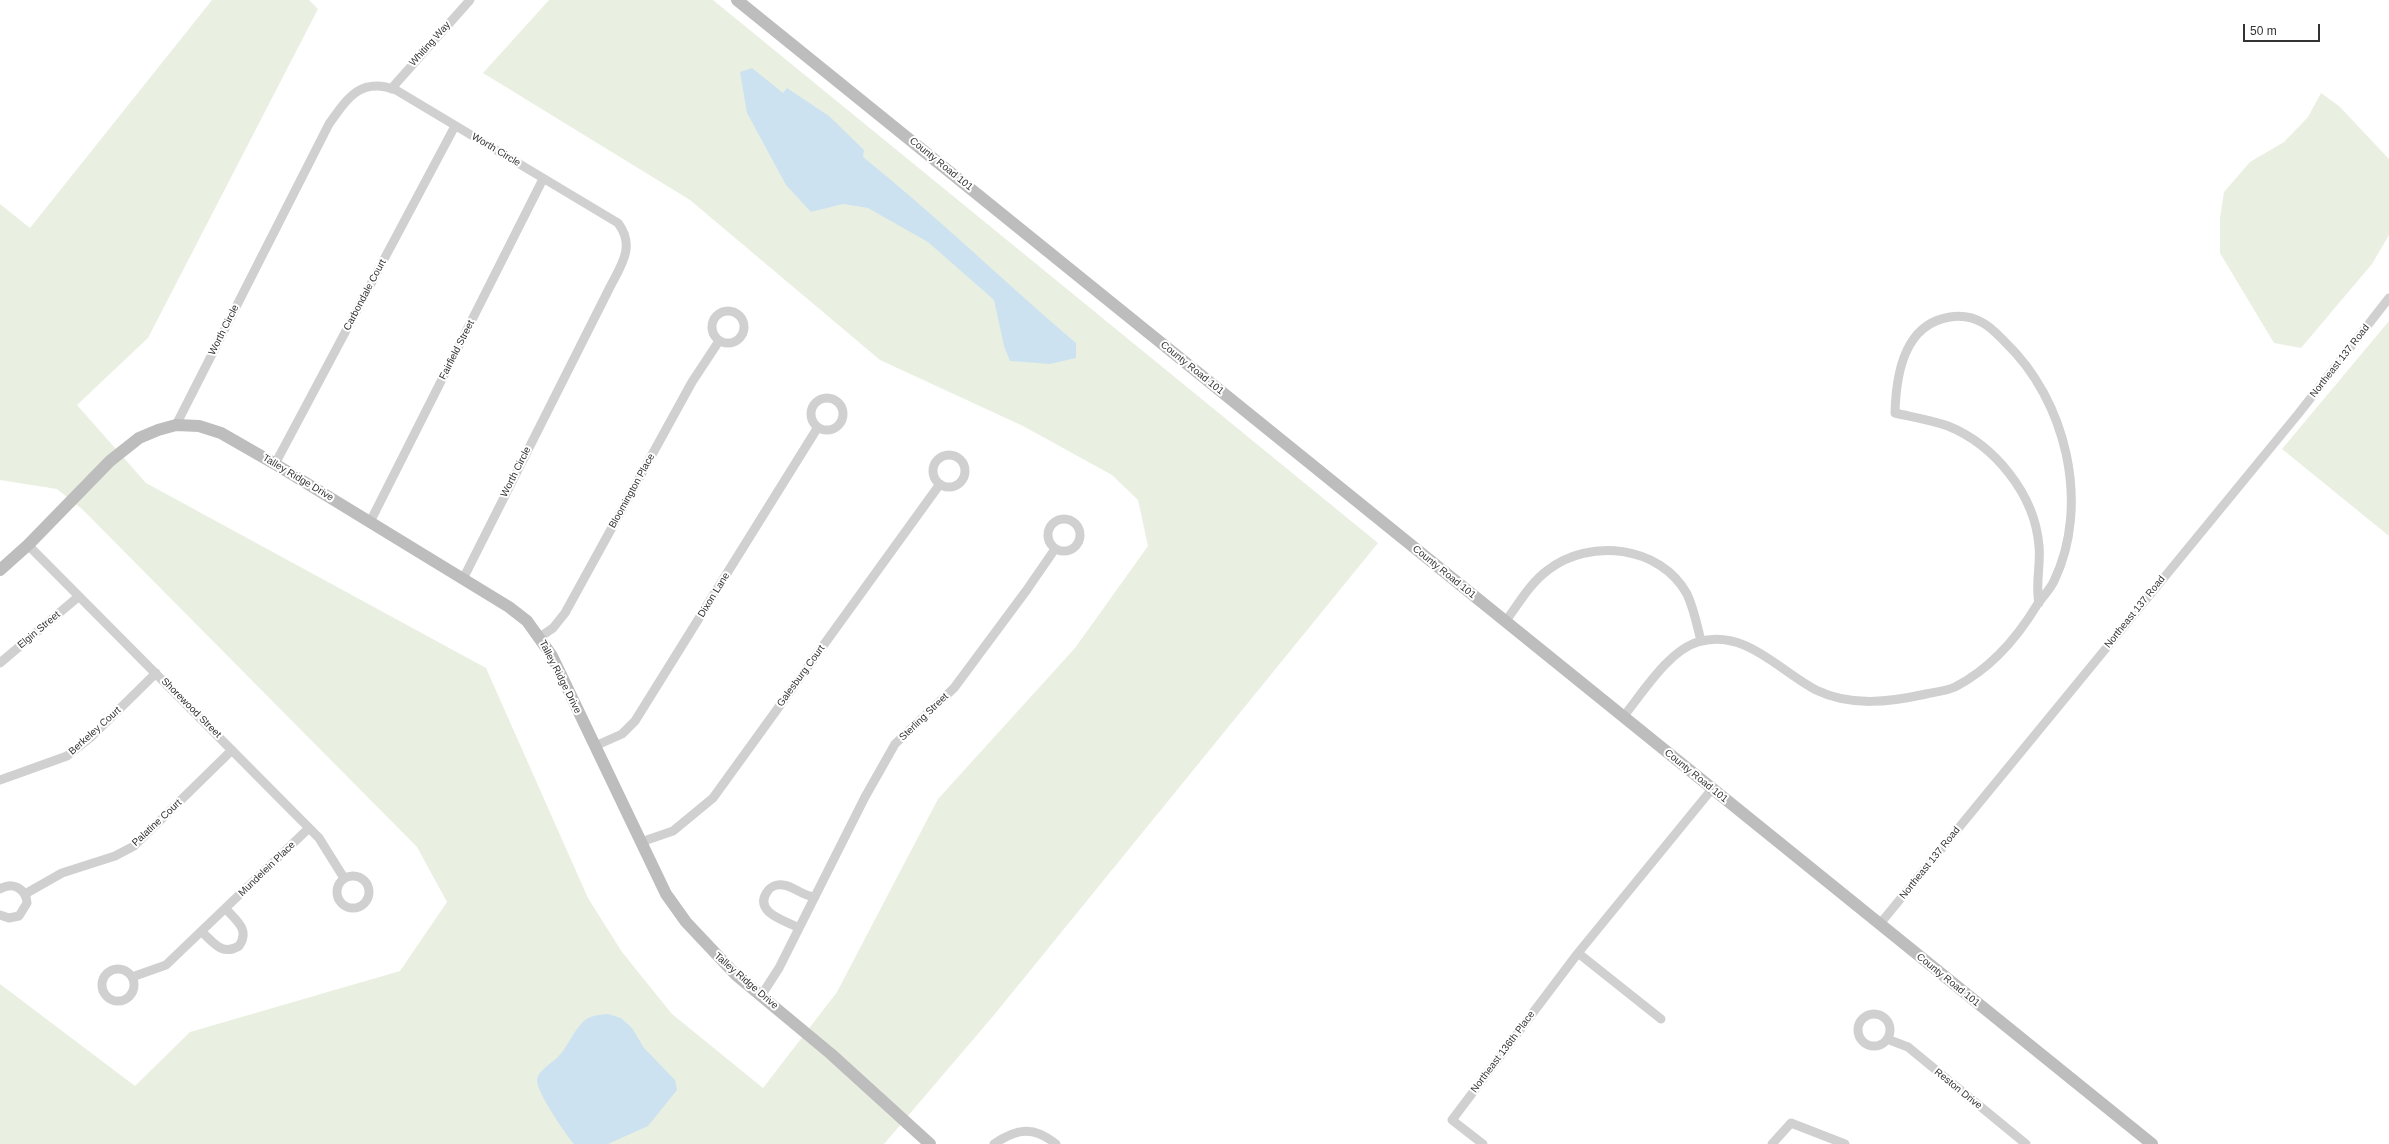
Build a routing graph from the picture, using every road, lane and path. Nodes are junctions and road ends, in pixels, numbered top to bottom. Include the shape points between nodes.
1 (470, 0) edge
2 (737, 0) edge
3 (391, 88) junction
4 (455, 126) junction
5 (543, 179) junction
6 (2389, 298) edge
7 (719, 341) dead end
8 (176, 425) junction
9 (818, 427) dead end
10 (275, 464) junction
11 (940, 484) dead end
12 (370, 522) junction
13 (28, 545) junction
14 (1055, 549) dead end
15 (0, 570) edge
16 (463, 579) junction
17 (78, 597) junction
18 (2039, 603) junction
19 (1505, 622) junction
20 (540, 637) junction
21 (1701, 641) junction
22 (0, 663) edge
23 (156, 673) junction
24 (1623, 717) junction
25 (595, 746) junction
26 (232, 750) junction
27 (0, 780) edge
28 (1712, 789) junction
29 (309, 828) junction
30 (641, 842) junction
31 (344, 878) dead end
32 (0, 889) edge
33 (24, 894) junction
34 (815, 897) junction
35 (226, 909) junction
36 (0, 915) edge
37 (1879, 925) junction
38 (799, 928) junction
39 (202, 932) junction
40 (1578, 953) junction
41 (132, 977) dead end
42 (761, 996) junction
43 (1661, 1019) dead end
44 (1887, 1039) dead end
45 (930, 1144) edge
46 (994, 1144) edge
47 (1056, 1144) edge
48 (1483, 1144) edge
49 (1772, 1144) edge
50 (1845, 1144) edge
51 (2026, 1144) edge
52 (2152, 1144) edge

1 - 3 street, Whiting Way
2 - 19 street, County Road 101
3 - 4 street, Worth Circle
3 - 8 street, Worth Circle via 370,85 358,91 342,106 330,124
4 - 5 street, Worth Circle
4 - 10 street, Carbondale Court
5 - 12 street, Fairfield Street
5 - 16 street, Worth Circle via 618,223 626,233 628,242 625,255
6 - 37 street, Northeast 137 Road via 2299,413
7 - 20 street, Bloomington Place via 688,389 565,613 553,628
8 - 10 street, Talley Ridge Drive via 199,426 221,433
8 - 13 street, Talley Ridge Drive via 139,438 110,461
9 - 25 street, Dixon Lane via 635,721 622,734
10 - 12 street, Talley Ridge Drive
11 - 30 street, Galesburg Court via 713,798 673,831
12 - 16 street, Talley Ridge Drive
13 - 15 street, Talley Ridge Drive
13 - 17 street, Shorewood Street
14 - 34 street, Sterling Street via 954,688 895,744 865,796
16 - 20 street, Talley Ridge Drive via 509,607 527,621
17 - 22 street, Elgin Street
17 - 23 street, Shorewood Street
18 - 18 street via 2036,590 2040,569 2036,522 2004,465 1968,436 1947,426 1895,413 1896,390 1903,359 1915,335 1936,319 1962,315 1985,323 2021,358 2037,379 2056,418 2068,457 2072,493 2070,522 2062,560 2054,582
18 - 21 street via 1996,658 1966,680 1953,688 1894,701 1833,697 1802,682 1766,655 1750,648 1733,642
19 - 21 street via 1536,582 1559,562 1585,552 1618,550 1651,560 1676,580 1691,604
19 - 24 street, County Road 101
20 - 25 street, Talley Ridge Drive via 552,656
21 - 24 street via 1685,646 1663,667
23 - 26 street, Shorewood Street
23 - 27 street, Berkeley Court via 90,738 68,756
24 - 28 street, County Road 101
25 - 30 street, Talley Ridge Drive
26 - 29 street, Shorewood Street
26 - 33 street, Palatine Court via 134,846 115,856 62,873
28 - 37 street, County Road 101
28 - 40 street, Northeast 136th Place
29 - 31 street, Shorewood Street via 319,838
29 - 35 street, Mundelein Place
30 - 42 street, Talley Ridge Drive via 666,894 686,922 714,954
32 - 33 street via 10,885 21,889
33 - 36 street via 27,903 22,913 14,918
34 - 38 street, Sterling Street
34 - 38 street via 808,897 783,884 775,885 765,895 764,902 771,914
35 - 39 street, Mundelein Place
35 - 39 street via 242,926 244,933 239,946 232,950 218,948
37 - 52 street, County Road 101
38 - 42 street, Sterling Street via 779,968
39 - 41 street, Mundelein Place via 166,965
40 - 43 street
40 - 48 street, Northeast 136th Place via 1452,1120
42 - 45 street, Talley Ridge Drive via 831,1054
44 - 51 street, Reston Drive via 1908,1047
46 - 47 street via 1009,1134 1025,1130 1046,1136
49 - 50 street via 1791,1123

